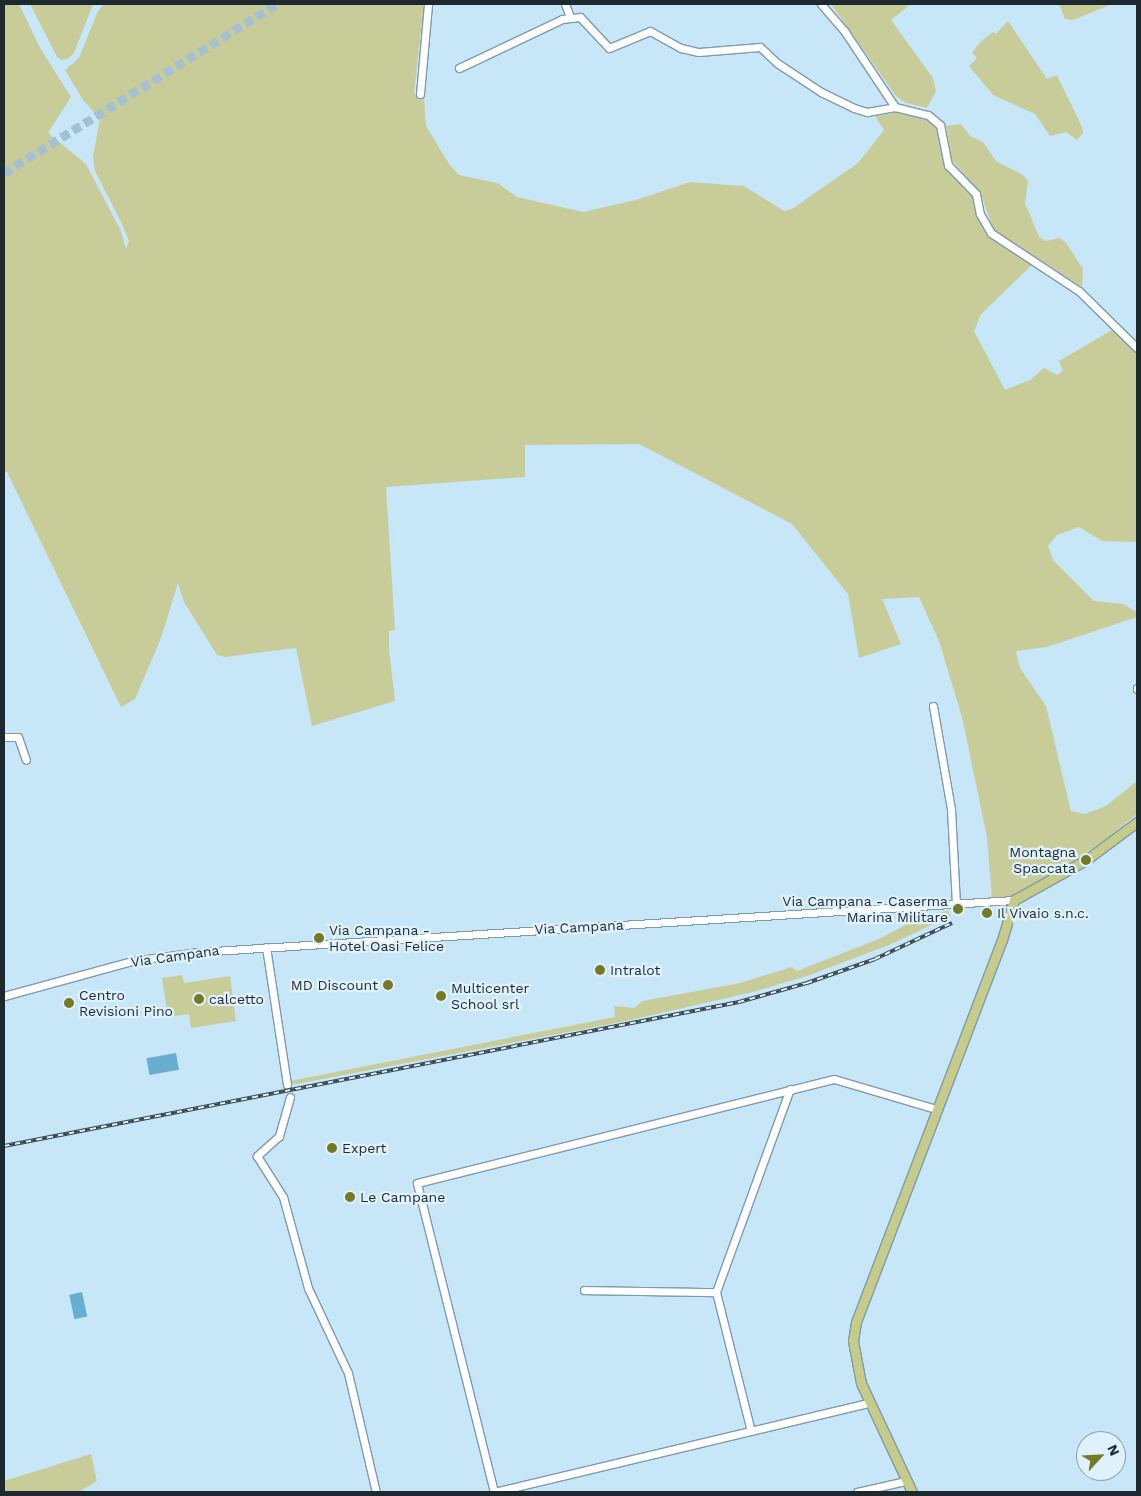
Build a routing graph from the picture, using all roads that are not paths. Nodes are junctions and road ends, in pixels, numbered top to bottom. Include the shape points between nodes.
1 (428, 4) edge
2 (565, 4) edge
3 (821, 4) edge
4 (570, 17) junction
5 (459, 68) dead end
6 (420, 94) dead end
7 (895, 107) junction
8 (1137, 348) edge
9 (933, 706) dead end
10 (4, 736) edge
11 (26, 760) dead end
12 (1137, 822) edge
13 (1014, 900) junction
14 (956, 903) junction
15 (266, 947) junction
16 (4, 996) edge
17 (287, 1084) dead end
18 (790, 1089) junction
19 (290, 1097) dead end
20 (936, 1109) junction
21 (584, 1290) dead end
22 (716, 1292) junction
23 (868, 1403) junction
24 (751, 1431) junction
25 (905, 1481) junction
26 (376, 1492) edge
27 (857, 1492) edge
28 (912, 1492) edge

1 - 6 street
2 - 4 street
3 - 7 street via 845,32
4 - 5 street
4 - 7 street via 587,22 609,48 650,31 681,48 699,52 760,47 777,63 841,103 867,112
7 - 8 street via 928,115 940,125 948,165 976,194 980,214 991,233 1079,291
9 - 14 street via 951,809
10 - 11 street via 18,738
12 - 13 main road, Via Campana via 1086,860
13 - 14 street, Via Campana
13 - 20 main road via 1002,940
14 - 15 street, Via Campana
15 - 16 street, Via Campana via 132,961
15 - 17 street
18 - 20 street via 834,1079
18 - 22 street
18 - 24 street via 417,1183 494,1492
19 - 26 street via 279,1136 256,1156 282,1197 308,1288 348,1373
20 - 23 main road via 856,1322 853,1341 855,1365
21 - 22 street
22 - 24 street
23 - 24 street
23 - 25 main road
25 - 27 street
25 - 28 main road

